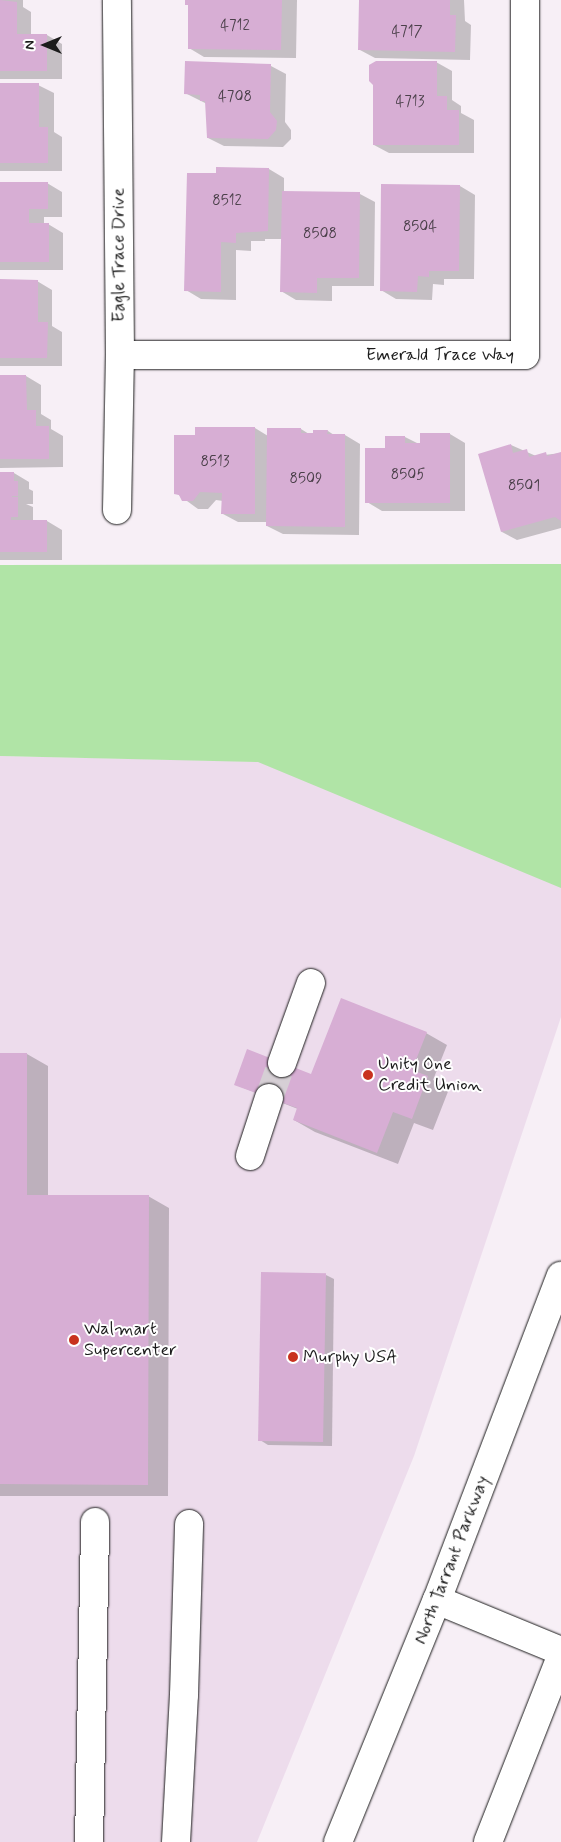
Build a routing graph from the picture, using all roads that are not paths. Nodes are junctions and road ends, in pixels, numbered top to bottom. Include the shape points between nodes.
1 (117, 0) edge
2 (525, 0) edge
3 (120, 355) junction
4 (117, 510) dead end
5 (311, 983) dead end
6 (282, 1063) tunnel mouth
7 (269, 1098) tunnel mouth
8 (250, 1156) dead end
9 (561, 1276) edge
10 (95, 1522) dead end
11 (189, 1524) dead end
12 (437, 1600) junction
13 (561, 1651) edge
14 (561, 1657) edge
15 (89, 1842) edge
16 (176, 1842) edge
17 (338, 1842) edge
18 (488, 1842) edge

1 - 3 street, Eagle Trace Drive
2 - 3 street, Emerald Trace Way via 525,355
3 - 4 street, Eagle Trace Drive
5 - 6 street
7 - 8 street
9 - 12 street, North Tarrant Parkway
10 - 15 street
11 - 16 street
12 - 13 street
12 - 17 street, North Tarrant Parkway
14 - 18 street

